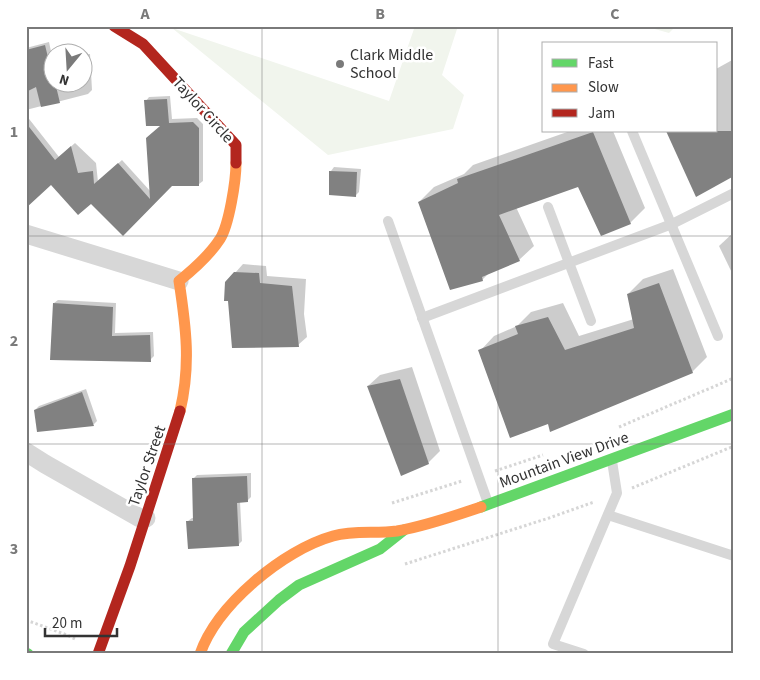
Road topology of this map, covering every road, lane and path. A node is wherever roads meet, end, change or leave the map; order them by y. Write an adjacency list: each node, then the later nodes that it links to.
1 (114, 26): 9 (street, Taylor Circle)
2 (632, 132): 6 (lane)
3 (734, 192): 6 (lane)
4 (548, 207): 8 (lane)
5 (388, 221): 10 (lane)
6 (672, 224): 8 (lane); 12 (lane)
7 (26, 234): 9 (street)
8 (569, 262): 10 (lane); 11 (lane)
9 (179, 281): 20 (street, Taylor Street)
10 (422, 318): 18 (lane)
11 (591, 322)
12 (718, 336)
13 (734, 414): 16 (street, Mountain View Drive)
14 (734, 446): 17 (path)
15 (26, 452): 20 (street)
16 (612, 460): 17 (lane); 18 (street, Mountain View Drive)
17 (617, 493): 19 (lane); 23 (path)
18 (489, 504): 21 (street, Mountain View Drive)
19 (608, 515): 22 (lane); 28 (lane)
20 (146, 518): 25 (street, Taylor Street)
21 (404, 530): 26 (street, Mountain View Drive); 27 (street, Mountain View Drive)
22 (734, 556)
23 (404, 564)
24 (26, 620): 25 (path)
25 (99, 653)
26 (200, 654)
27 (231, 654)
28 (584, 654)

